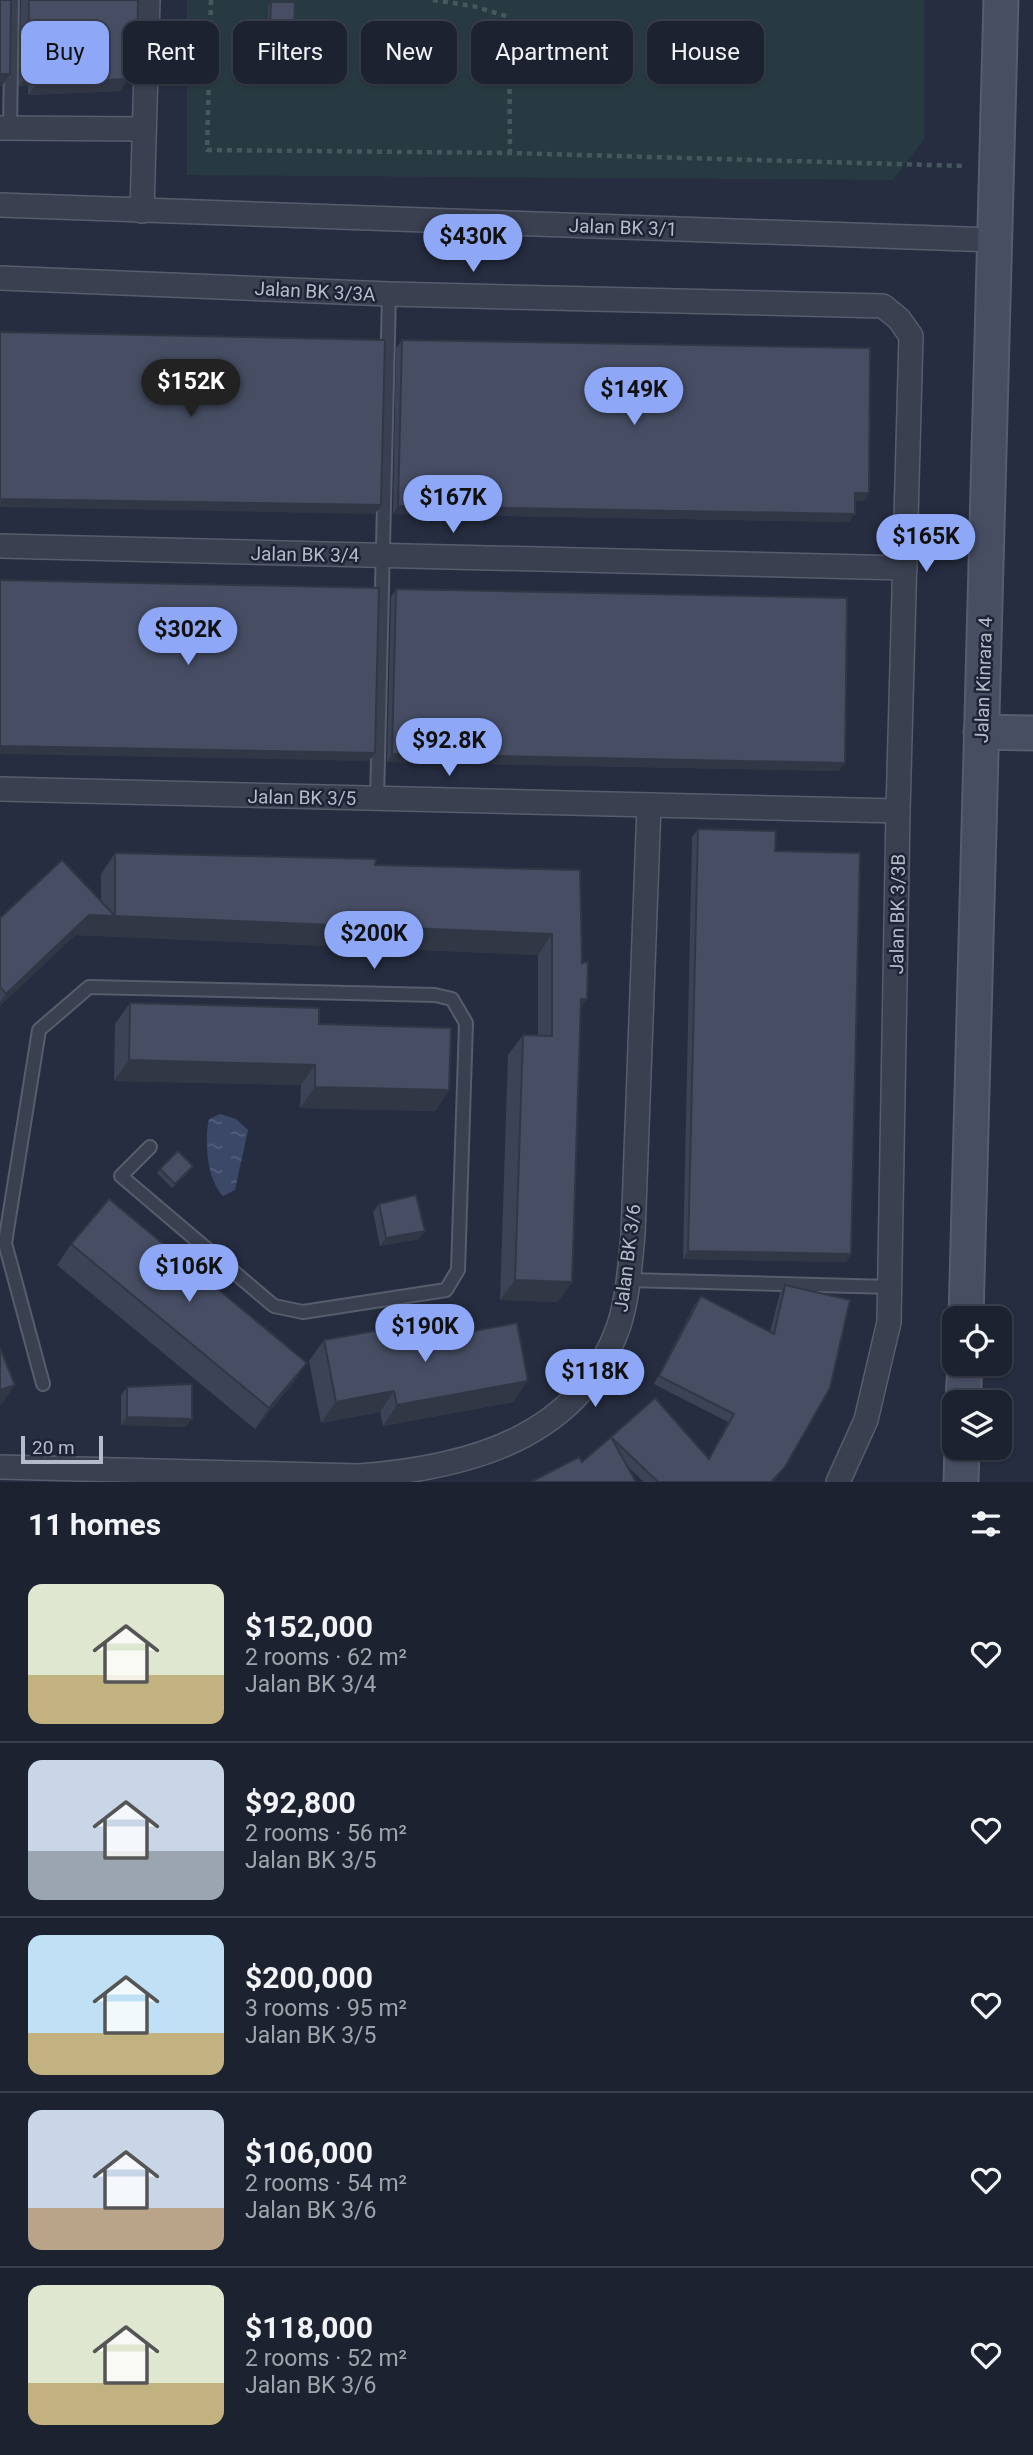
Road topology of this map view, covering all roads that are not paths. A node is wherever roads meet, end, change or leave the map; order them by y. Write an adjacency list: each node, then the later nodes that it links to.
1 (12, 0): 4 (lane)
2 (148, 0): 5 (street)
3 (1001, 0): 8 (street, Jalan Kinrara 4)
4 (5, 128): 5 (street)
5 (144, 129): 7 (street)
6 (0, 205): 7 (street, Jalan BK 3/1)
7 (142, 211): 8 (street, Jalan BK 3/1)
8 (994, 240): 15 (street, Jalan Kinrara 4)
9 (0, 278): 10 (street, Jalan BK 3/3A)
10 (389, 294): 11 (street, Jalan BK 3/3A); 13 (lane)
11 (911, 336): 14 (street, Jalan BK 3/3B)
12 (0, 546): 13 (street, Jalan BK 3/4)
13 (383, 556): 14 (street, Jalan BK 3/4); 18 (lane)
14 (905, 568): 20 (street, Jalan BK 3/3B)
15 (981, 732): 16 (street); 25 (street, Jalan Kinrara 4)
16 (1033, 733)
17 (0, 789): 18 (street, Jalan BK 3/5)
18 (377, 799): 19 (street, Jalan BK 3/5)
19 (649, 805): 20 (street, Jalan BK 3/5); 23 (street, Jalan BK 3/6)
20 (898, 811): 24 (street, Jalan BK 3/3B)
21 (150, 1147): 22 (lane)
22 (3, 1243): 26 (lane)
23 (628, 1280): 24 (lane); 29 (street, Jalan BK 3/6)
24 (891, 1287): 30 (street, Jalan BK 3/3B)
25 (966, 1306)
26 (43, 1384)
27 (962, 1460): 31 (street)
28 (0, 1467): 29 (street, Jalan BK 3/6)
29 (318, 1479)
30 (838, 1482)
31 (961, 1482)

